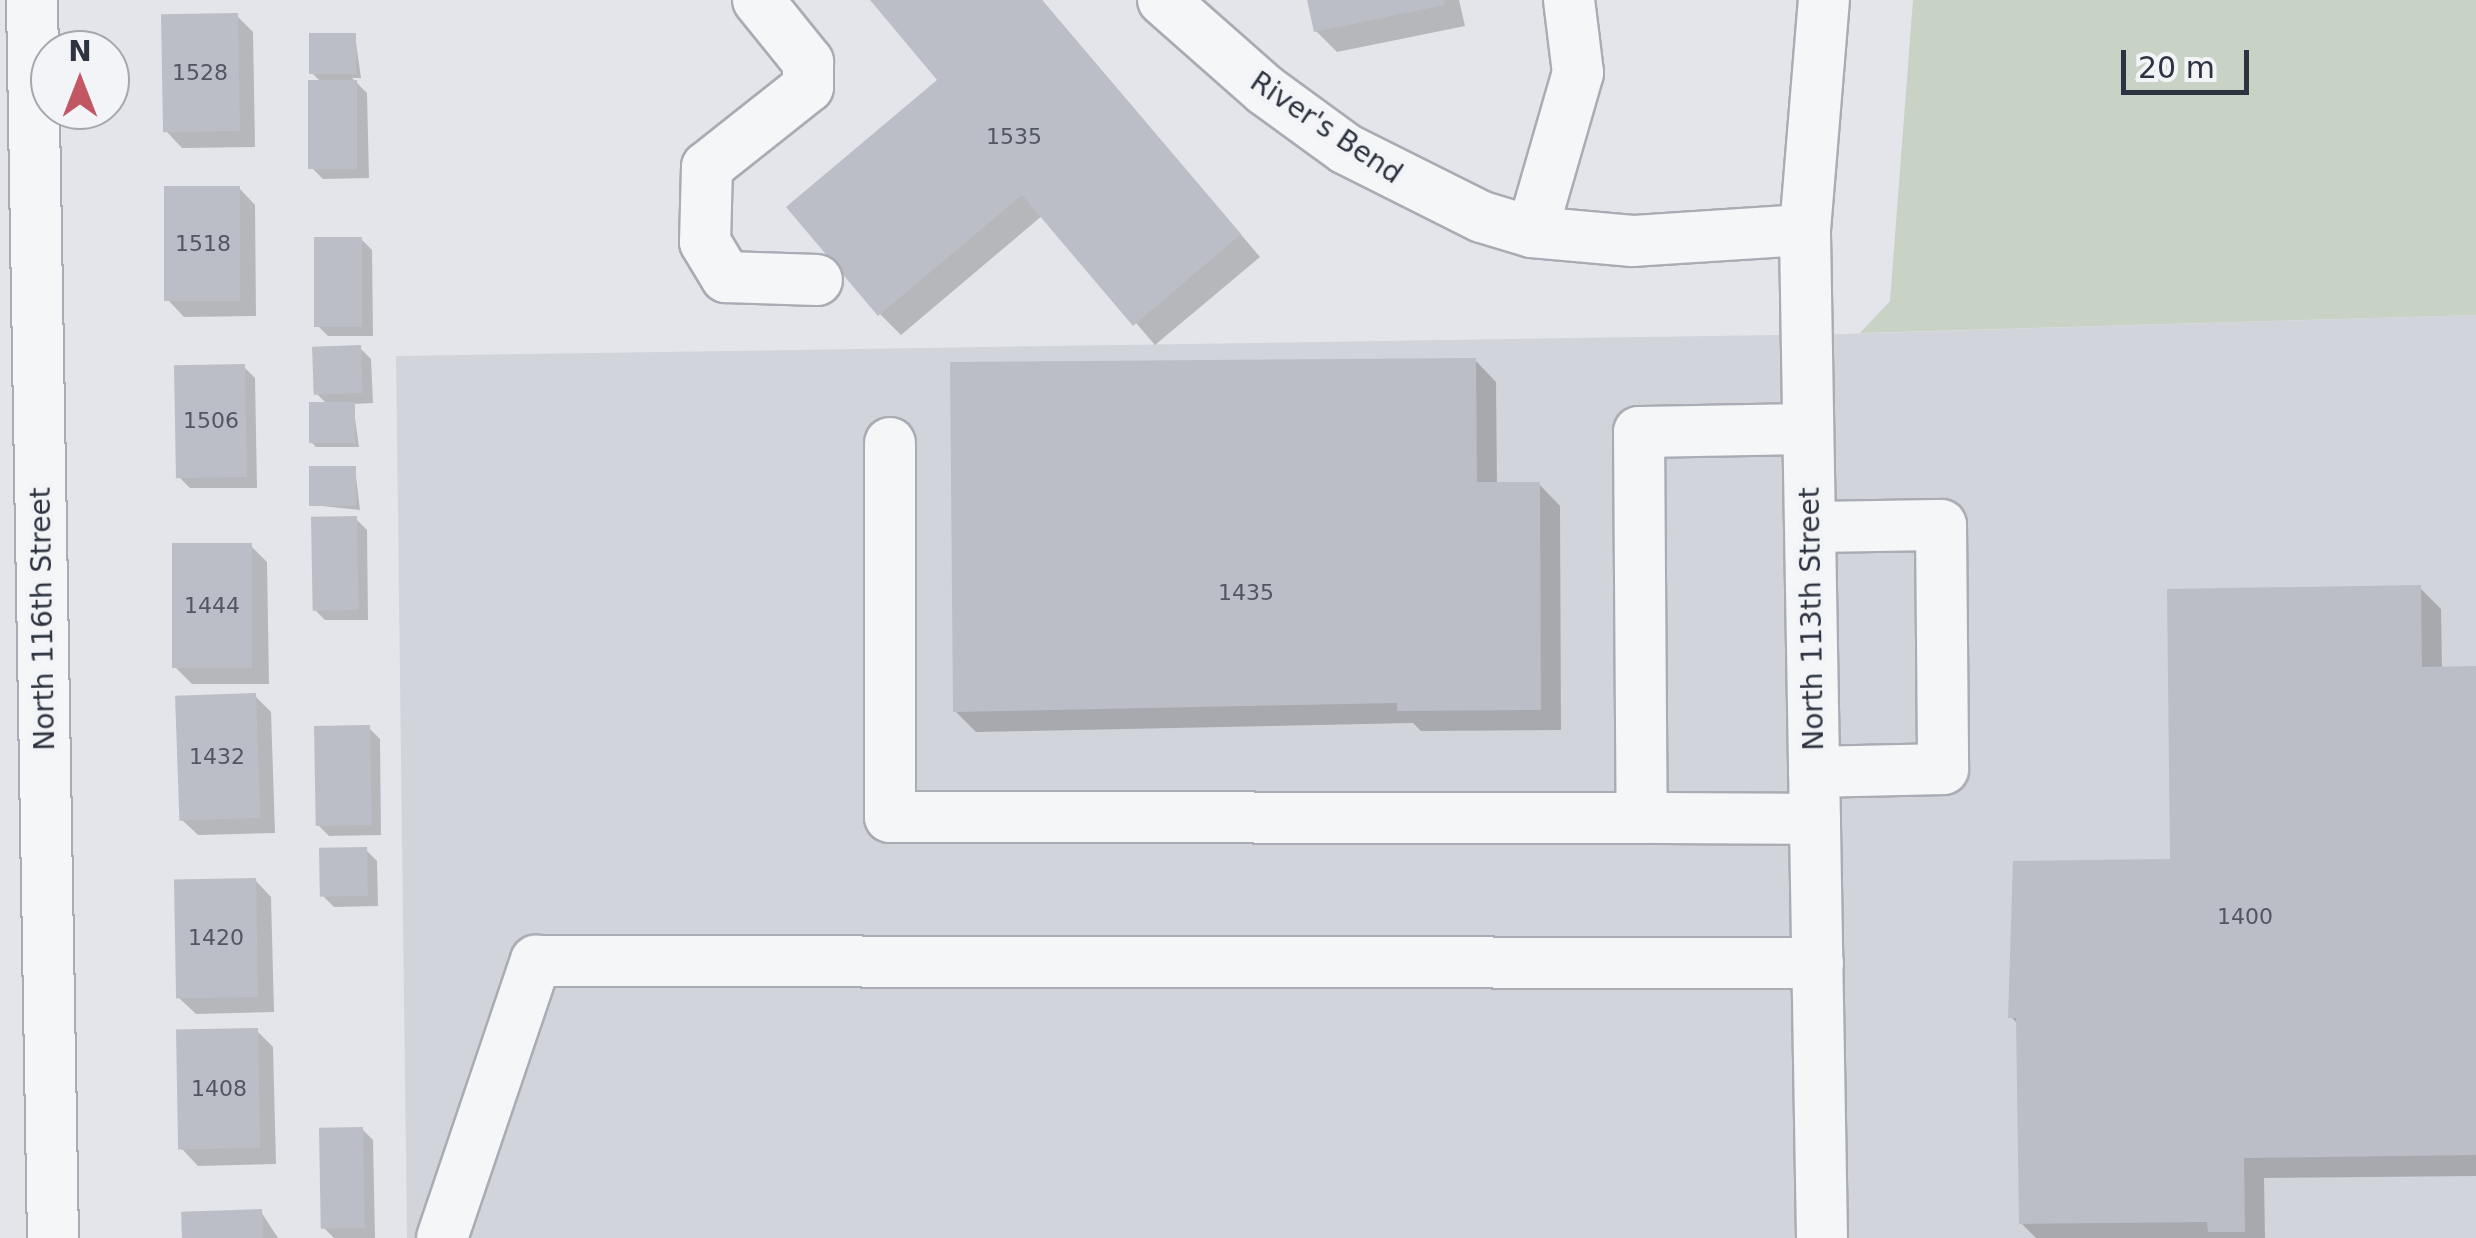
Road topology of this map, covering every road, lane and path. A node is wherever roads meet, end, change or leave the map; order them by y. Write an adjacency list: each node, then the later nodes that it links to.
1 (32, 0): 12 (street, North 116th Street)
2 (758, 0): 8 (street)
3 (1164, 0): 7 (street, River's Bend)
4 (1569, 0): 7 (street)
5 (1824, 0): 6 (street, North 113th Street)
6 (1805, 230): 7 (street, River's Bend); 9 (street, North 113th Street)
7 (1532, 232)
8 (817, 280)
9 (1808, 429): 11 (street, North 113th Street); 14 (street)
10 (890, 444): 14 (street)
11 (1810, 527): 13 (street, North 113th Street); 13 (street)
12 (21, 572): 16 (street, North 116th Street)
13 (1815, 795): 14 (street); 15 (street, North 113th Street)
14 (1642, 818)
15 (1818, 963): 17 (street); 18 (street, North 113th Street)
16 (52, 1238)
17 (442, 1238)
18 (1822, 1238)

